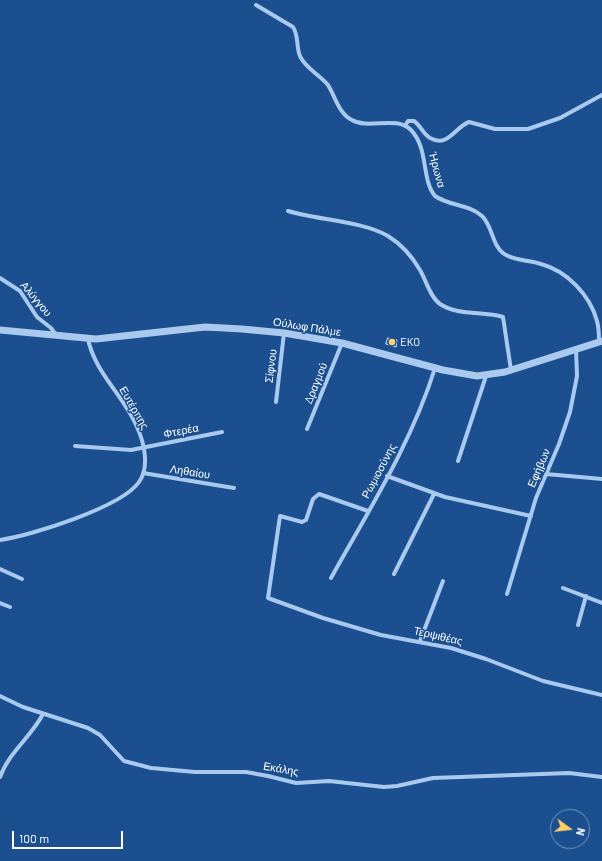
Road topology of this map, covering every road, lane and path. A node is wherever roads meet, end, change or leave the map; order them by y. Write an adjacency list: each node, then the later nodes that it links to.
1 (256, 5): 3 (street)
2 (602, 95): 3 (street)
3 (405, 126): 10 (street, Ήρωνα)
4 (288, 211): 14 (street)
5 (0, 278): 8 (street, Αλύγγου)
6 (0, 330): 8 (street, Ούλωφ Πάλμε)
7 (284, 333): 9 (street, Ούλωφ Πάλμε); 11 (street, Ούλωφ Πάλμε); 16 (street, Σίφνου)
8 (56, 336): 9 (street, Ούλωφ Πάλμε)
9 (88, 339): 20 (street, Ευτέρπης)
10 (600, 342): 12 (street, Ούλωφ Πάλμε)
11 (342, 343): 13 (street, Ούλωφ Πάλμε); 17 (street, Δραγμού)
12 (576, 349): 14 (street, Ούλωφ Πάλμε); 23 (street, Εφήβων)
13 (435, 368): 15 (street, Ούλωφ Πάλμε); 24 (street, Ρωμιοσύνης)
14 (511, 370): 15 (street, Ούλωφ Πάλμε)
15 (486, 376): 21 (street)
16 (276, 402)
17 (306, 429)
18 (222, 432): 20 (street, Φτερέα)
19 (75, 446): 20 (street, Φτερέα)
20 (144, 448): 22 (street, Ευτέρπης)
21 (458, 461)
22 (143, 473): 26 (street, Ληθαίου); 30 (street)
23 (546, 474): 25 (street); 29 (street, Εφήβων)
24 (387, 476): 27 (street); 28 (street, Ρωμιοσύνης)
25 (602, 479)
26 (234, 488)
27 (434, 494): 29 (street); 32 (street)
28 (368, 511): 33 (street, Ρωμιοσύνης); 43 (street, Τερψιθέας)
29 (531, 516): 37 (street, Εφήβων)
30 (0, 540)
31 (0, 569): 34 (street)
32 (394, 574)
33 (332, 578)
34 (22, 579)
35 (443, 581): 43 (street)
36 (563, 588): 38 (street)
37 (507, 594)
38 (586, 596): 40 (street); 42 (street)
39 (0, 603): 41 (street)
40 (602, 603)
41 (10, 607)
42 (578, 625)
43 (420, 641): 44 (street, Τερψιθέας)
44 (602, 695)
45 (0, 696): 46 (street, Εκάλης)
46 (43, 714): 47 (street); 48 (street, Εκάλης)
47 (0, 777)
48 (602, 777)

